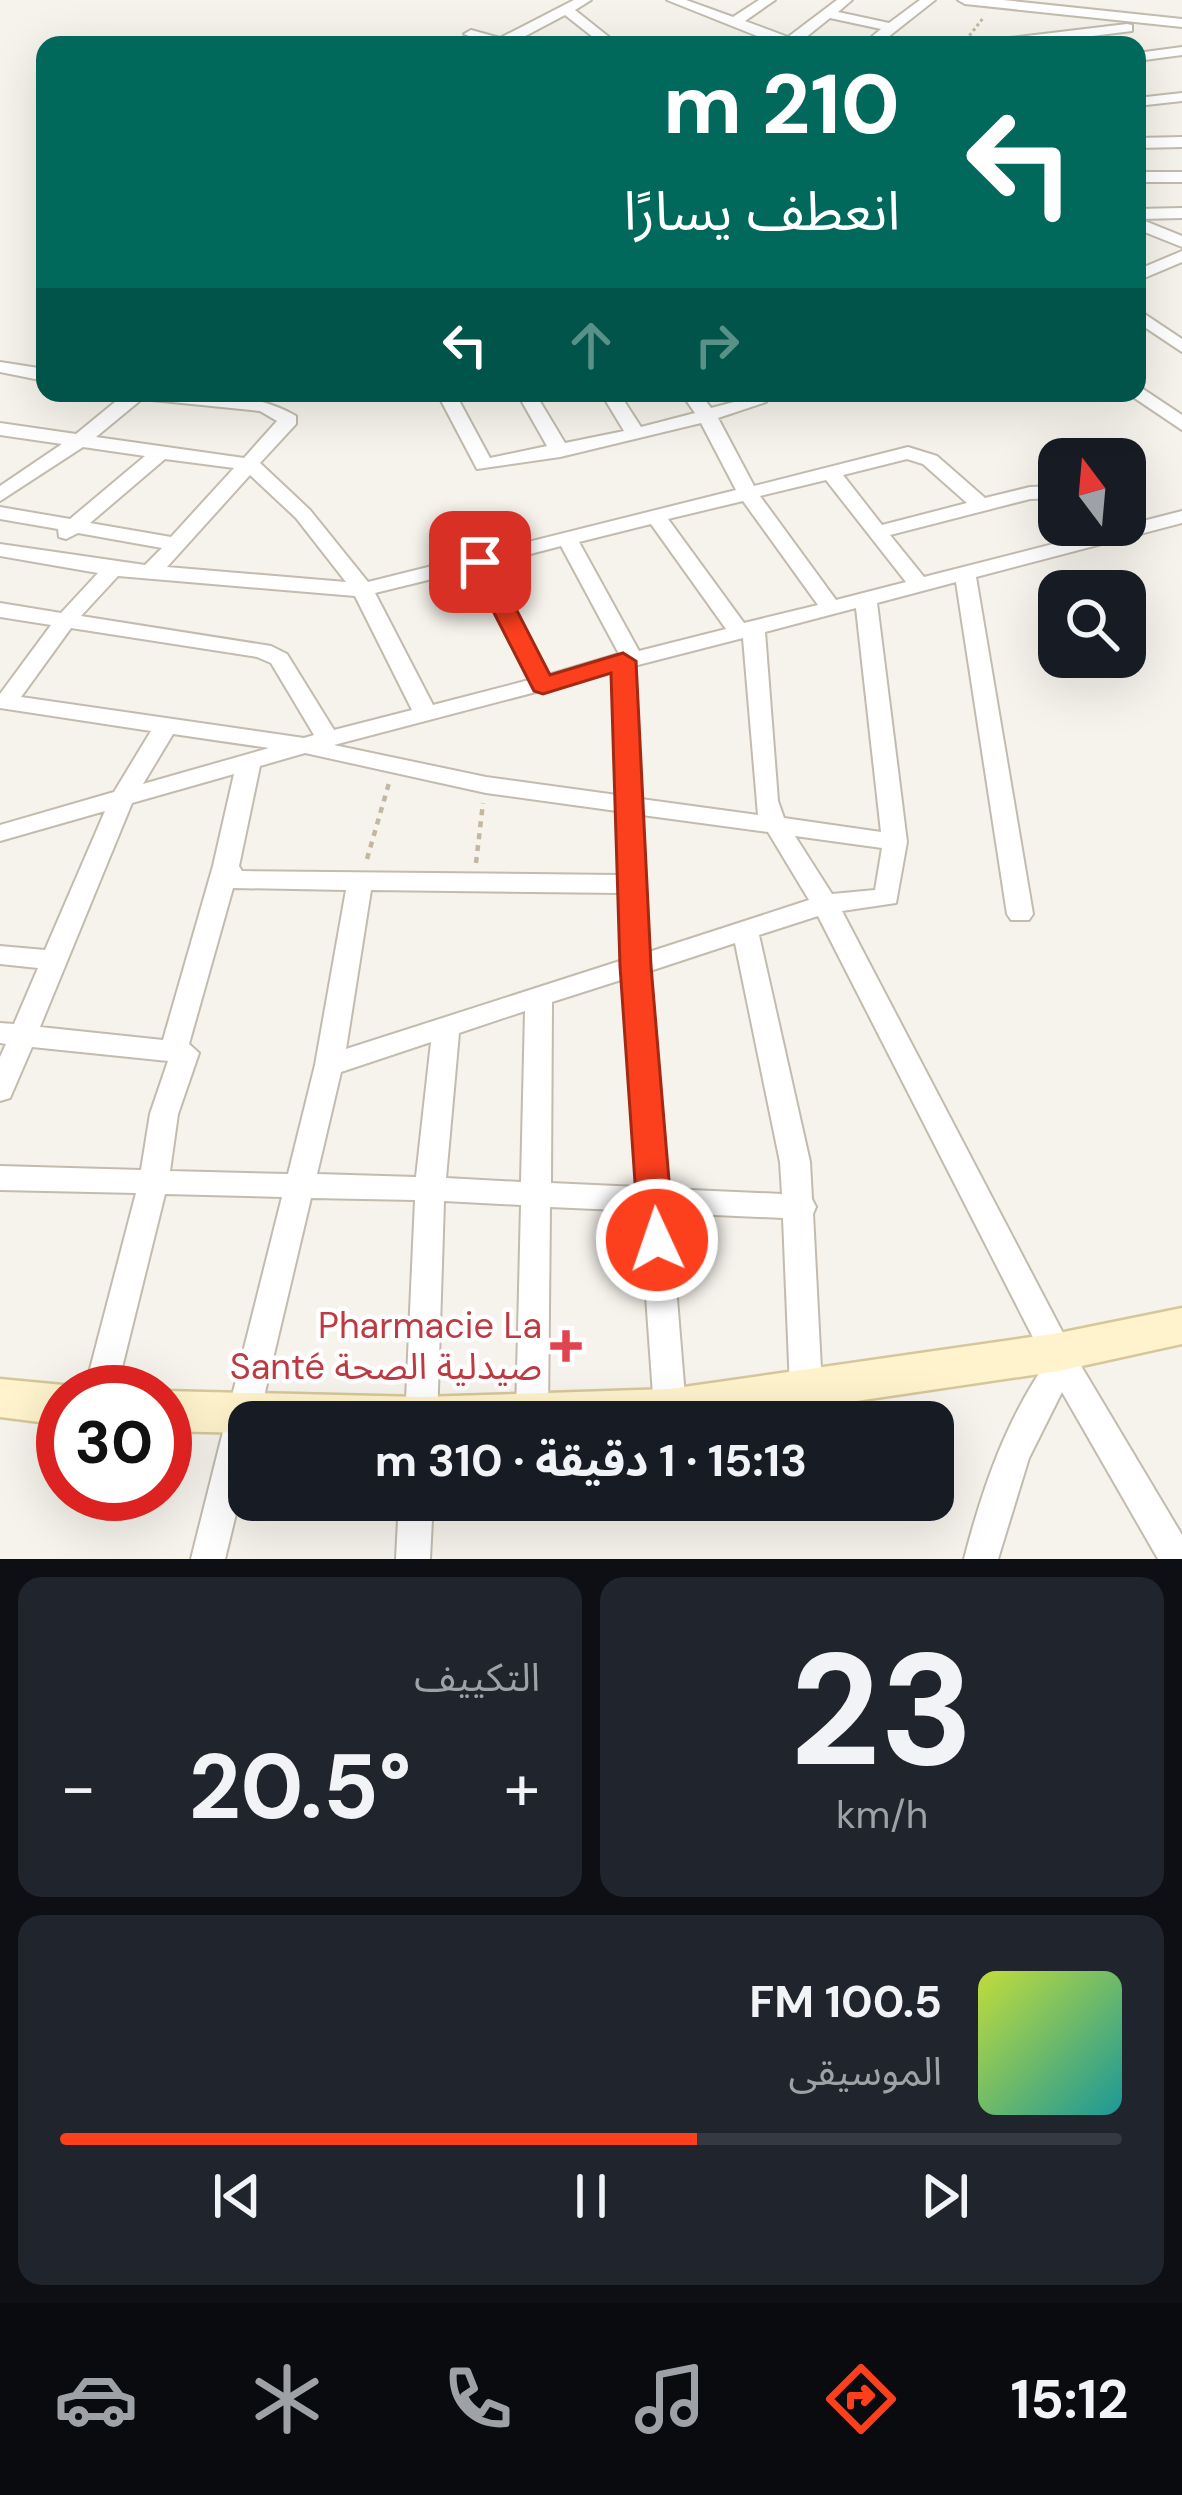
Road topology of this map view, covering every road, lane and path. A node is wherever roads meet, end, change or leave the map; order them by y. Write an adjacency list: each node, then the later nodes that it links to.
1 (584, 0): 8 (street)
2 (674, 0): 11 (street)
3 (768, 0): 11 (street)
4 (845, 0): 9 (street)
5 (928, 0): 12 (street)
6 (965, 0): 7 (street)
7 (1001, 4): 10 (street); 20 (path)
8 (567, 10): 15 (street); 16 (street)
9 (825, 13): 12 (street); 18 (street)
10 (1176, 22): 21 (street)
11 (734, 23): 17 (street)
12 (890, 27): 19 (street)
13 (471, 34): 14 (street)
14 (477, 36)
15 (517, 36)
16 (600, 36)
17 (769, 36)
18 (800, 36)
19 (880, 36)
20 (967, 36)
21 (1069, 36)
22 (1182, 51): 23 (street)
23 (1156, 54): 24 (street); 25 (street)
24 (1146, 56)
25 (1182, 73)
26 (1182, 97): 27 (street)
27 (1146, 101)
28 (1182, 142): 29 (street)
29 (1146, 143)
30 (1146, 177): 31 (street)
31 (1182, 177)
32 (1182, 213): 33 (street)
33 (1146, 217)
34 (1146, 223): 35 (street)
35 (1182, 242)
36 (1182, 256): 37 (street)
37 (1146, 272)
38 (1146, 320): 39 (street)
39 (1182, 346)
40 (0, 367): 41 (street)
41 (36, 373)
42 (1146, 398): 51 (street)
43 (128, 402): 54 (street)
44 (270, 402): 57 (street)
45 (451, 402): 55 (street)
46 (531, 402): 55 (street)
47 (616, 402): 53 (street)
48 (697, 402): 50 (street)
49 (757, 402): 50 (street)
50 (708, 417): 53 (street); 60 (street)
51 (1182, 424)
52 (0, 429): 54 (street)
53 (636, 434): 55 (street)
54 (79, 442): 56 (street); 61 (street)
55 (560, 451)
56 (159, 454): 57 (street); 67 (street)
57 (250, 465): 70 (street); 79 (street)
58 (830, 472): 60 (street); 62 (street); 68 (street)
59 (1038, 493): 62 (street)
60 (748, 494): 65 (street); 81 (street)
61 (0, 495)
62 (983, 506): 68 (street)
63 (0, 513): 67 (street)
64 (1182, 517): 66 (street)
65 (656, 518): 69 (street); 84 (street)
66 (1146, 522)
67 (74, 526): 70 (street); 73 (street)
68 (877, 532): 78 (street)
69 (568, 540): 74 (street); 85 (street)
70 (176, 544): 77 (street)
71 (1055, 546): 76 (street)
72 (0, 550): 73 (street)
73 (42, 555): 75 (street)
74 (480, 562): 79 (street); 86 (street)
75 (113, 568): 77 (street); 83 (street)
76 (965, 572): 78 (street); 104 (street)
77 (150, 573): 79 (street)
78 (919, 585): 80 (street)
79 (364, 590): 88 (street)
80 (866, 598): 81 (street); 98 (street)
81 (830, 607): 84 (street)
82 (0, 610): 83 (street)
83 (66, 620): 87 (street); 90 (street)
84 (746, 628): 85 (street); 96 (street)
85 (628, 660): 86 (street); 95 (street)
86 (543, 686): 88 (street)
87 (3, 701): 89 (street)
88 (426, 714): 90 (street)
89 (167, 724): 90 (street); 94 (street)
90 (316, 742): 91 (street); 92 (street)
91 (249, 762): 94 (street); 99 (street)
92 (394, 766): 93 (street); 100 (path)
93 (486, 785): 95 (street); 101 (path)
94 (121, 801): 97 (street); 107 (street)
95 (627, 805): 96 (street); 102 (street)
96 (780, 827): 98 (street); 103 (street)
97 (0, 833)
98 (895, 842): 103 (street)
99 (226, 866): 100 (street); 112 (street)
100 (360, 881): 101 (street); 113 (street)
101 (473, 882): 102 (street)
102 (631, 884): 108 (street)
103 (826, 904): 105 (street); 123 (street)
104 (1020, 914)
105 (745, 930): 108 (street); 121 (street)
106 (0, 956): 107 (street)
107 (57, 961): 111 (street)
108 (635, 966): 109 (street); 120 (street)
109 (539, 998): 110 (street); 119 (street)
110 (446, 1028): 113 (street); 118 (street)
111 (13, 1034): 112 (street); 114 (street)
112 (174, 1048): 116 (street)
113 (329, 1065): 117 (street)
114 (0, 1090)
115 (0, 1178): 116 (street)
116 (154, 1180): 117 (street); 124 (street)
117 (297, 1185): 118 (street); 127 (street)
118 (430, 1189): 119 (street); 128 (street)
119 (536, 1194): 120 (street); 129 (street)
120 (653, 1198): 121 (street); 130 (street)
121 (801, 1207): 125 (street)
122 (1182, 1327): 123 (main road)
123 (1061, 1358): 125 (main road); 137 (street); 140 (street)
124 (107, 1365)
125 (806, 1388): 131 (main road)
126 (0, 1398): 132 (main road)
127 (247, 1401)
128 (422, 1401)
129 (532, 1401)
130 (669, 1401)
131 (722, 1401)
132 (36, 1402)
133 (192, 1412): 134 (main road)
134 (228, 1414)
135 (228, 1479): 138 (street)
136 (415, 1521): 139 (street)
137 (1170, 1524): 141 (street)
138 (208, 1559)
139 (413, 1559)
140 (980, 1559)
141 (1177, 1559)

